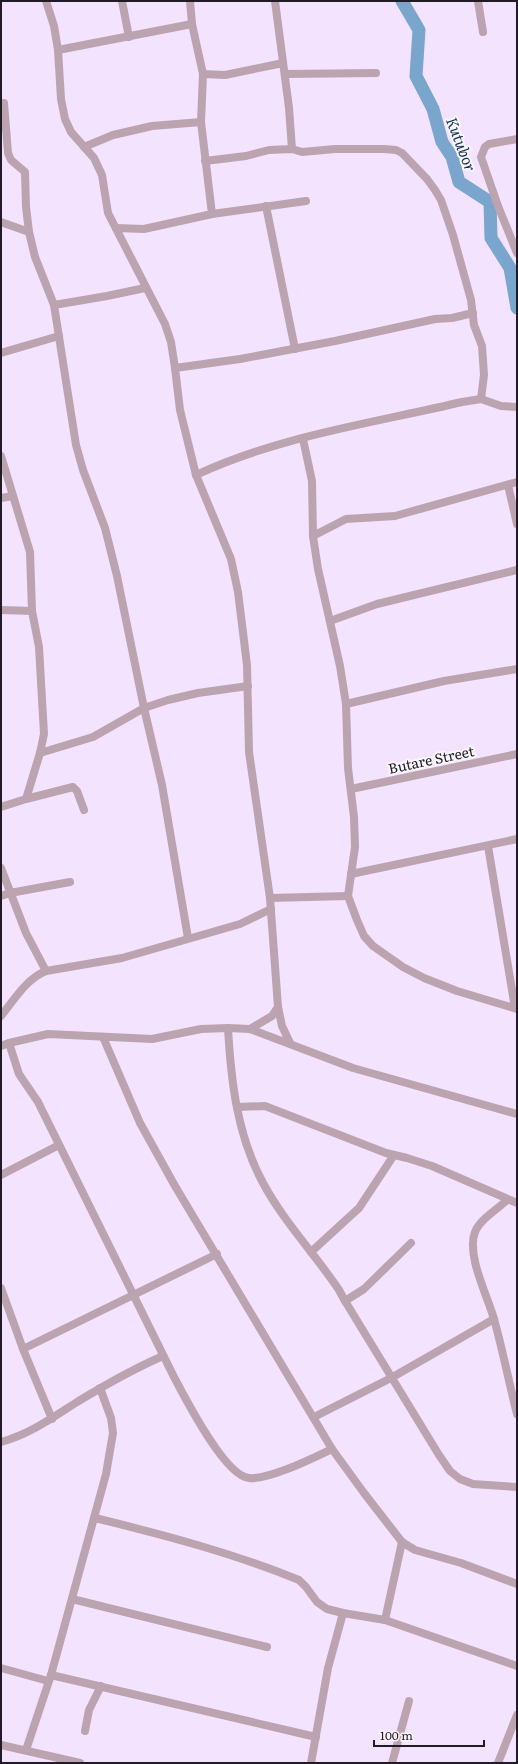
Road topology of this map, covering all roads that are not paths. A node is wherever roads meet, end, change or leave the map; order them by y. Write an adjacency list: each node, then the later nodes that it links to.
1 (46, 1): 9 (street)
2 (122, 1): 8 (street)
3 (190, 1): 6 (street)
4 (275, 1): 10 (street)
5 (478, 1): 7 (street)
6 (192, 24): 8 (street); 12 (street)
7 (483, 32)
8 (129, 37): 9 (street)
9 (58, 50): 17 (street)
10 (283, 63): 12 (street); 13 (street)
11 (376, 73): 13 (street)
12 (203, 74): 15 (street)
13 (285, 74): 18 (street)
14 (1, 103): 25 (street)
15 (201, 122): 17 (street); 19 (street)
16 (517, 139): 26 (street)
17 (84, 147): 24 (street)
18 (292, 149): 19 (street); 29 (street)
19 (205, 161): 22 (street)
20 (306, 201): 21 (street)
21 (266, 206): 22 (street); 31 (street)
22 (212, 214): 24 (street)
23 (1, 222): 25 (street)
24 (116, 228): 27 (street)
25 (29, 232): 28 (street)
26 (517, 253)
27 (145, 288): 28 (street); 33 (street)
28 (54, 305): 30 (street)
29 (473, 313): 31 (street); 34 (street)
30 (59, 336): 32 (street); 52 (street)
31 (295, 349): 33 (street)
32 (1, 353)
33 (175, 368): 38 (street)
34 (481, 399): 35 (street); 36 (street)
35 (517, 407)
36 (303, 439): 38 (street); 44 (street)
37 (1, 456): 41 (street)
38 (196, 475): 50 (street)
39 (517, 482): 40 (street)
40 (508, 485): 43 (street); 44 (street)
41 (13, 496): 42 (street); 47 (street)
42 (1, 498)
43 (517, 524)
44 (313, 536): 48 (street)
45 (517, 570): 48 (street)
46 (1, 610): 47 (street)
47 (32, 611): 53 (street)
48 (330, 621): 51 (street)
49 (517, 669): 51 (street)
50 (248, 686): 52 (street); 67 (street)
51 (346, 704): 55 (street)
52 (144, 708): 53 (street); 69 (street)
53 (40, 753): 56 (street)
54 (517, 754): 55 (street, Butare Street)
55 (351, 789): 62 (street)
56 (26, 799): 57 (street); 58 (street)
57 (1, 807)
58 (84, 810)
59 (517, 839): 60 (street)
60 (488, 846): 62 (street); 72 (street)
61 (1, 868): 64 (street)
62 (351, 874): 66 (street)
63 (70, 882): 64 (street)
64 (10, 893): 65 (street); 70 (street)
65 (1, 896)
66 (348, 896): 67 (street); 72 (street)
67 (270, 898): 68 (street)
68 (271, 909): 69 (street); 71 (street)
69 (188, 938): 70 (street)
70 (46, 971): 73 (street)
71 (278, 1007): 75 (street); 78 (street)
72 (516, 1008)
73 (1, 1016)
74 (228, 1028): 75 (street); 76 (street); 80 (street)
75 (250, 1029): 78 (street)
76 (103, 1037): 77 (street); 89 (street)
77 (9, 1043): 79 (street); 82 (street)
78 (290, 1043): 81 (street)
79 (1, 1046)
80 (237, 1107): 83 (street); 88 (street)
81 (517, 1114)
82 (59, 1145): 84 (street); 91 (street)
83 (394, 1155): 85 (street); 88 (street)
84 (1, 1175)
85 (508, 1200): 86 (street); 93 (street)
86 (517, 1203)
87 (411, 1243): 92 (street)
88 (312, 1252): 92 (street)
89 (217, 1254): 91 (street); 99 (street)
90 (1, 1288): 94 (street)
91 (134, 1296): 94 (street); 95 (street)
92 (345, 1301): 96 (street)
93 (494, 1319): 96 (street); 98 (street)
94 (23, 1349): 100 (street)
95 (163, 1356): 97 (street); 102 (street)
96 (391, 1378): 99 (street); 103 (street)
97 (100, 1388): 100 (street); 104 (street)
98 (517, 1414)
99 (314, 1417): 102 (street)
100 (52, 1419): 101 (street)
101 (1, 1442)
102 (332, 1449): 105 (street)
103 (517, 1487)
104 (95, 1518): 107 (street); 108 (street)
105 (402, 1542): 106 (street); 109 (street)
106 (517, 1584)
107 (72, 1599): 110 (street); 113 (street)
108 (343, 1613): 109 (street); 118 (street)
109 (385, 1620): 111 (street)
110 (266, 1647)
111 (517, 1666)
112 (1, 1668): 113 (street)
113 (49, 1678): 114 (street); 120 (street)
114 (101, 1686): 117 (street); 118 (street)
115 (409, 1701): 123 (street)
116 (517, 1715): 124 (street)
117 (84, 1731)
118 (316, 1737): 122 (street)
119 (1, 1745): 120 (street)
120 (26, 1750): 121 (street)
121 (80, 1763)
122 (311, 1763)
123 (392, 1763)
124 (498, 1763)

